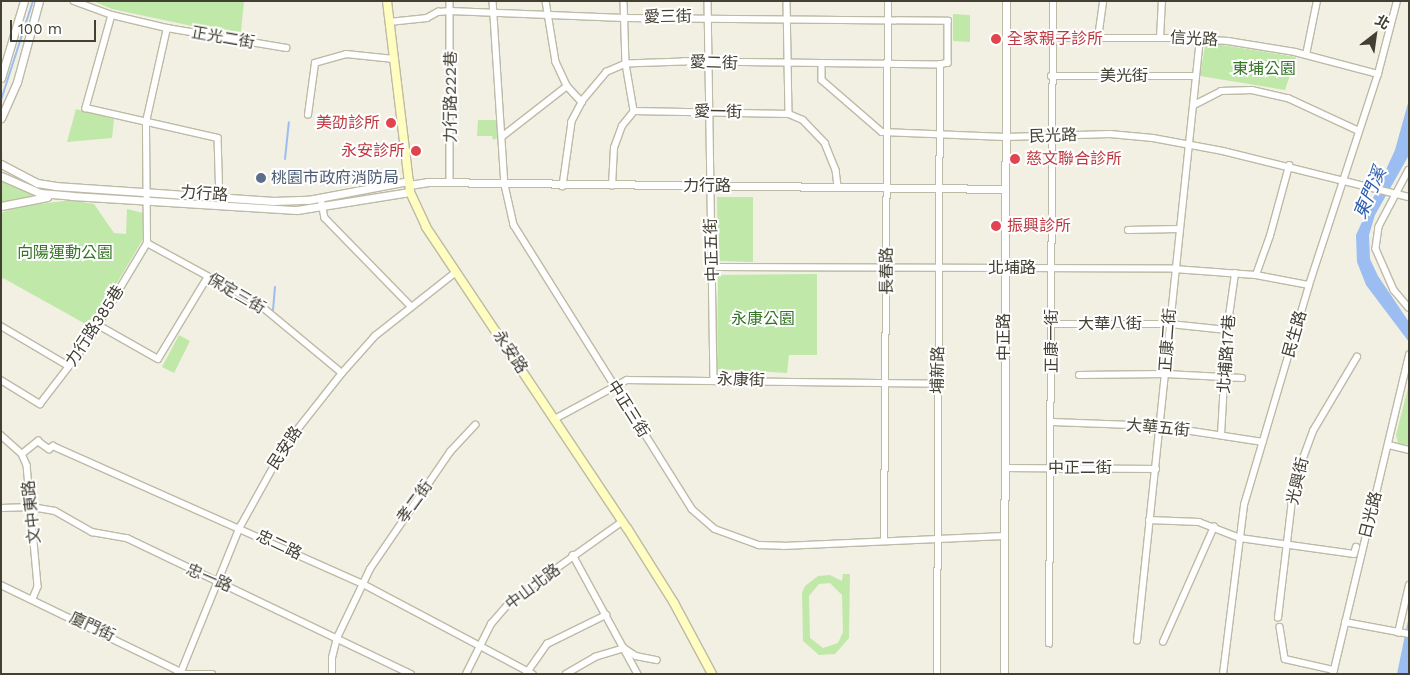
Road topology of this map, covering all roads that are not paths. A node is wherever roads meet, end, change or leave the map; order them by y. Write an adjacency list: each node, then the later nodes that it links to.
1 (24, 1): 46 (street)
2 (39, 1): 54 (street)
3 (74, 1): 20 (street, 正光二街)
4 (387, 1): 26 (main road, 永安路)
5 (450, 1): 18 (street, 力行路222巷)
6 (493, 1): 19 (street, 中正三街)
7 (546, 1): 21 (street)
8 (624, 1): 23 (street)
9 (708, 1): 22 (street, 中正五街)
10 (787, 1): 24 (street)
11 (888, 1): 25 (street, 長春路)
12 (1006, 1): 28 (street, 中正路)
13 (1053, 1): 29 (street, 正康一街)
14 (1103, 1): 30 (street)
15 (1162, 1): 31 (street)
16 (1317, 1): 34 (street)
17 (1397, 1): 43 (street, 民生路)
18 (450, 11): 19 (street, 愛三街); 26 (street, 愛三街); 68 (street, 力行路222巷)
19 (494, 14): 21 (street, 愛三街); 59 (street, 中正三街)
20 (112, 16): 27 (street, 正光二街); 55 (street)
21 (547, 16): 23 (street, 愛三街); 47 (street)
22 (708, 17): 23 (street, 愛三街); 24 (street, 愛三街); 39 (street, 中正五街)
23 (624, 18): 38 (street)
24 (788, 19): 25 (street, 愛三街); 36 (street)
25 (888, 20): 37 (street, 愛三街); 41 (street, 長春路)
26 (389, 22): 35 (main road, 永安路)
27 (167, 28): 33 (street, 正光二街); 55 (street)
28 (1006, 38): 29 (street, 信光路); 61 (street, 中正路)
29 (1052, 38): 30 (street, 信光路); 44 (street, 正康一街)
30 (1098, 38): 31 (street, 信光路)
31 (1160, 38): 32 (street, 信光路)
32 (1200, 39): 34 (street, 信光路); 45 (street, 正康二街)
33 (286, 48)
34 (1306, 55): 43 (street, 信光路)
35 (394, 59): 52 (street); 70 (main road, 永安路)
36 (788, 63): 39 (street, 愛二街); 40 (street, 愛二街); 53 (street)
37 (948, 63): 42 (street, 愛二街)
38 (626, 64): 39 (street, 愛二街); 48 (street, 愛二街); 50 (street)
39 (709, 64): 51 (street, 中正五街)
40 (822, 64): 41 (street, 愛二街); 57 (street)
41 (888, 64): 42 (street, 愛二街); 57 (street, 長春路)
42 (940, 65): 58 (street, 埔新路)
43 (1378, 74): 56 (street, 民生路)
44 (1051, 76): 45 (street, 美光街); 60 (street, 正康一街)
45 (1196, 76): 49 (street, 正康二街)
46 (1, 78)
47 (567, 86): 48 (street); 59 (street)
48 (582, 102): 71 (street, 愛二街)
49 (1194, 105): 56 (street); 62 (street, 正康二街)
50 (634, 111): 51 (street, 愛一街); 72 (street)
51 (708, 111): 53 (street, 愛一街); 73 (street, 中正五街)
52 (308, 114)
53 (789, 114): 74 (street)
54 (1, 118)
55 (146, 122): 78 (street); 80 (street)
56 (1359, 130): 67 (street, 民生路)
57 (889, 133): 58 (street, 民光路); 75 (street, 長春路)
58 (940, 133): 61 (street, 民光路); 76 (street, 埔新路)
59 (503, 136): 69 (street, 中正三街)
60 (1052, 136): 61 (street, 民光路); 62 (street, 民光路); 95 (street, 正康一街)
61 (1006, 138): 77 (street, 中正路)
62 (1190, 145): 64 (street, 民光路); 88 (street, 正康二街)
63 (1, 164): 78 (street, 力行路)
64 (1289, 166): 67 (street, 民光路); 99 (street)
65 (1409, 170): 79 (street)
66 (1, 176): 81 (street, 力行路)
67 (1343, 181): 79 (street, 民光路); 101 (street, 民生路)
68 (450, 183): 69 (street, 力行路); 70 (street, 力行路)
69 (505, 185): 71 (street, 力行路); 121 (street, 中正三街)
70 (410, 186): 83 (street, 力行路); 87 (street, 力行路); 97 (main road, 永安路)
71 (562, 186): 72 (street, 力行路)
72 (612, 186): 73 (street, 力行路)
73 (710, 186): 74 (street, 力行路); 92 (street, 中正五街)
74 (838, 187): 75 (street, 力行路)
75 (887, 188): 76 (street, 力行路); 91 (street, 長春路)
76 (939, 188): 77 (street, 力行路); 94 (street, 埔新路)
77 (1005, 189): 93 (street, 中正路)
78 (146, 190): 80 (street, 力行路); 84 (street)
79 (1393, 193): 82 (street, 民光路); 103 (street)
80 (220, 195): 83 (street, 力行路); 85 (street)
81 (72, 196): 84 (street, 力行路); 86 (street)
82 (1409, 197)
83 (321, 198): 87 (street)
84 (146, 199): 85 (street, 力行路); 90 (street)
85 (220, 205): 87 (street, 力行路)
86 (1, 206)
87 (323, 208): 102 (street)
88 (1178, 229): 89 (street); 96 (street, 正康二街)
89 (1128, 230)
90 (148, 243): 100 (street, 保定三街); 106 (street, 力行路385巷)
91 (887, 266): 92 (street, 北埔路); 94 (street, 北埔路); 119 (street, 長春路)
92 (714, 267): 116 (street, 中正五街)
93 (1004, 267): 94 (street, 北埔路); 95 (street, 北埔路); 132 (street, 中正路)
94 (939, 268): 120 (street, 埔新路)
95 (1051, 268): 96 (street, 北埔路); 104 (street, 正康一街)
96 (1174, 269): 98 (street, 北埔路); 105 (street, 正康二街)
97 (456, 272): 102 (street, 民安路); 122 (main road, 永安路)
98 (1235, 274): 99 (street, 北埔路); 108 (street, 北埔路17巷)
99 (1256, 275): 101 (street, 北埔路)
100 (207, 278): 106 (street); 112 (street, 保定三街)
101 (1309, 285): 128 (street, 民生路)
102 (411, 306): 112 (street, 民安路)
103 (1409, 308)
104 (1052, 324): 105 (street, 大華八街); 123 (street, 正康一街)
105 (1170, 324): 108 (street, 大華八街); 113 (street, 正康二街)
106 (98, 325): 111 (street, 力行路385巷)
107 (1, 326): 111 (street)
108 (1227, 330): 115 (street, 北埔路17巷)
109 (1409, 355): 129 (street, 日光路)
110 (1357, 357): 145 (street, 光興街)
111 (69, 366): 118 (street, 力行路385巷)
112 (342, 373): 139 (street, 民安路)
113 (1166, 374): 114 (street); 115 (street); 125 (street, 正康二街)
114 (1079, 375)
115 (1224, 377): 117 (street); 127 (street, 北埔路17巷)
116 (714, 378): 119 (street, 永康街); 121 (street, 永康街)
117 (1242, 378)
118 (1, 380)
119 (886, 384): 120 (street, 永康街); 144 (street, 長春路)
120 (938, 384): 143 (street, 埔新路)
121 (612, 385): 122 (street, 永康街); 144 (street, 中正三街)
122 (555, 419): 138 (main road, 永安路)
123 (1052, 422): 125 (street, 大華五街); 133 (street, 正康一街)
124 (475, 424): 149 (street, 孝二街)
125 (1160, 426): 127 (street, 大華五街); 134 (street, 正康二街)
126 (1, 435): 131 (street)
127 (1221, 435): 128 (street, 大華五街)
128 (1263, 442): 142 (street, 民生路)
129 (1389, 445): 130 (street); 155 (street, 日光路)
130 (1409, 450)
131 (22, 454): 135 (street, 文中東路); 139 (street, 忠二路)
132 (1005, 468): 133 (street, 中正二街); 141 (street, 中正路)
133 (1052, 468): 134 (street, 中正二街); 162 (street, 正康一街)
134 (1156, 469): 137 (street, 正康二街)
135 (32, 507): 136 (street, 忠一路); 148 (street, 忠一路); 152 (street, 文中東路)
136 (1, 508)
137 (1149, 520): 140 (street); 160 (street, 正康二街)
138 (623, 521): 147 (street, 中山北路); 175 (main road, 永安路)
139 (240, 527): 148 (street, 民安路); 149 (street, 忠二路)
140 (1214, 527): 142 (street); 161 (street)
141 (1004, 536): 143 (street, 中正三街); 177 (street, 中正路)
142 (1240, 538): 145 (street); 178 (street, 民生路)
143 (937, 540): 144 (street, 中正三街); 176 (street, 埔新路)
144 (884, 541)
145 (1286, 544): 146 (street); 154 (street, 光興街)
146 (1356, 547)
147 (574, 555): 153 (street); 163 (street, 中山北路)
148 (218, 581): 159 (street, 忠一路); 167 (street, 民安路)
149 (363, 584): 159 (street, 孝二街); 163 (street, 忠二路)
150 (1, 585): 152 (street, 廈門街)
151 (1409, 585): 157 (street)
152 (33, 599): 167 (street, 廈門街)
153 (606, 615): 164 (street); 168 (street)
154 (1278, 618)
155 (1345, 622): 157 (street); 166 (street, 日光路)
156 (1280, 626): 166 (street)
157 (1398, 633): 158 (street)
158 (1408, 634)
159 (337, 638): 170 (street, 孝二街); 171 (street, 忠一路)
160 (1138, 641)
161 (1163, 642)
162 (1049, 644)
163 (479, 646): 168 (street, 忠二路); 172 (street, 中山北路)
164 (624, 648): 165 (street); 173 (street); 174 (street)
165 (657, 660)
166 (1333, 672)
167 (179, 673): 169 (street)
168 (529, 673)
169 (212, 674)
170 (332, 674)
171 (411, 674)
172 (466, 674)
173 (566, 674)
174 (638, 674)
175 (712, 674)
176 (937, 674)
177 (1004, 674)
178 (1223, 674)

